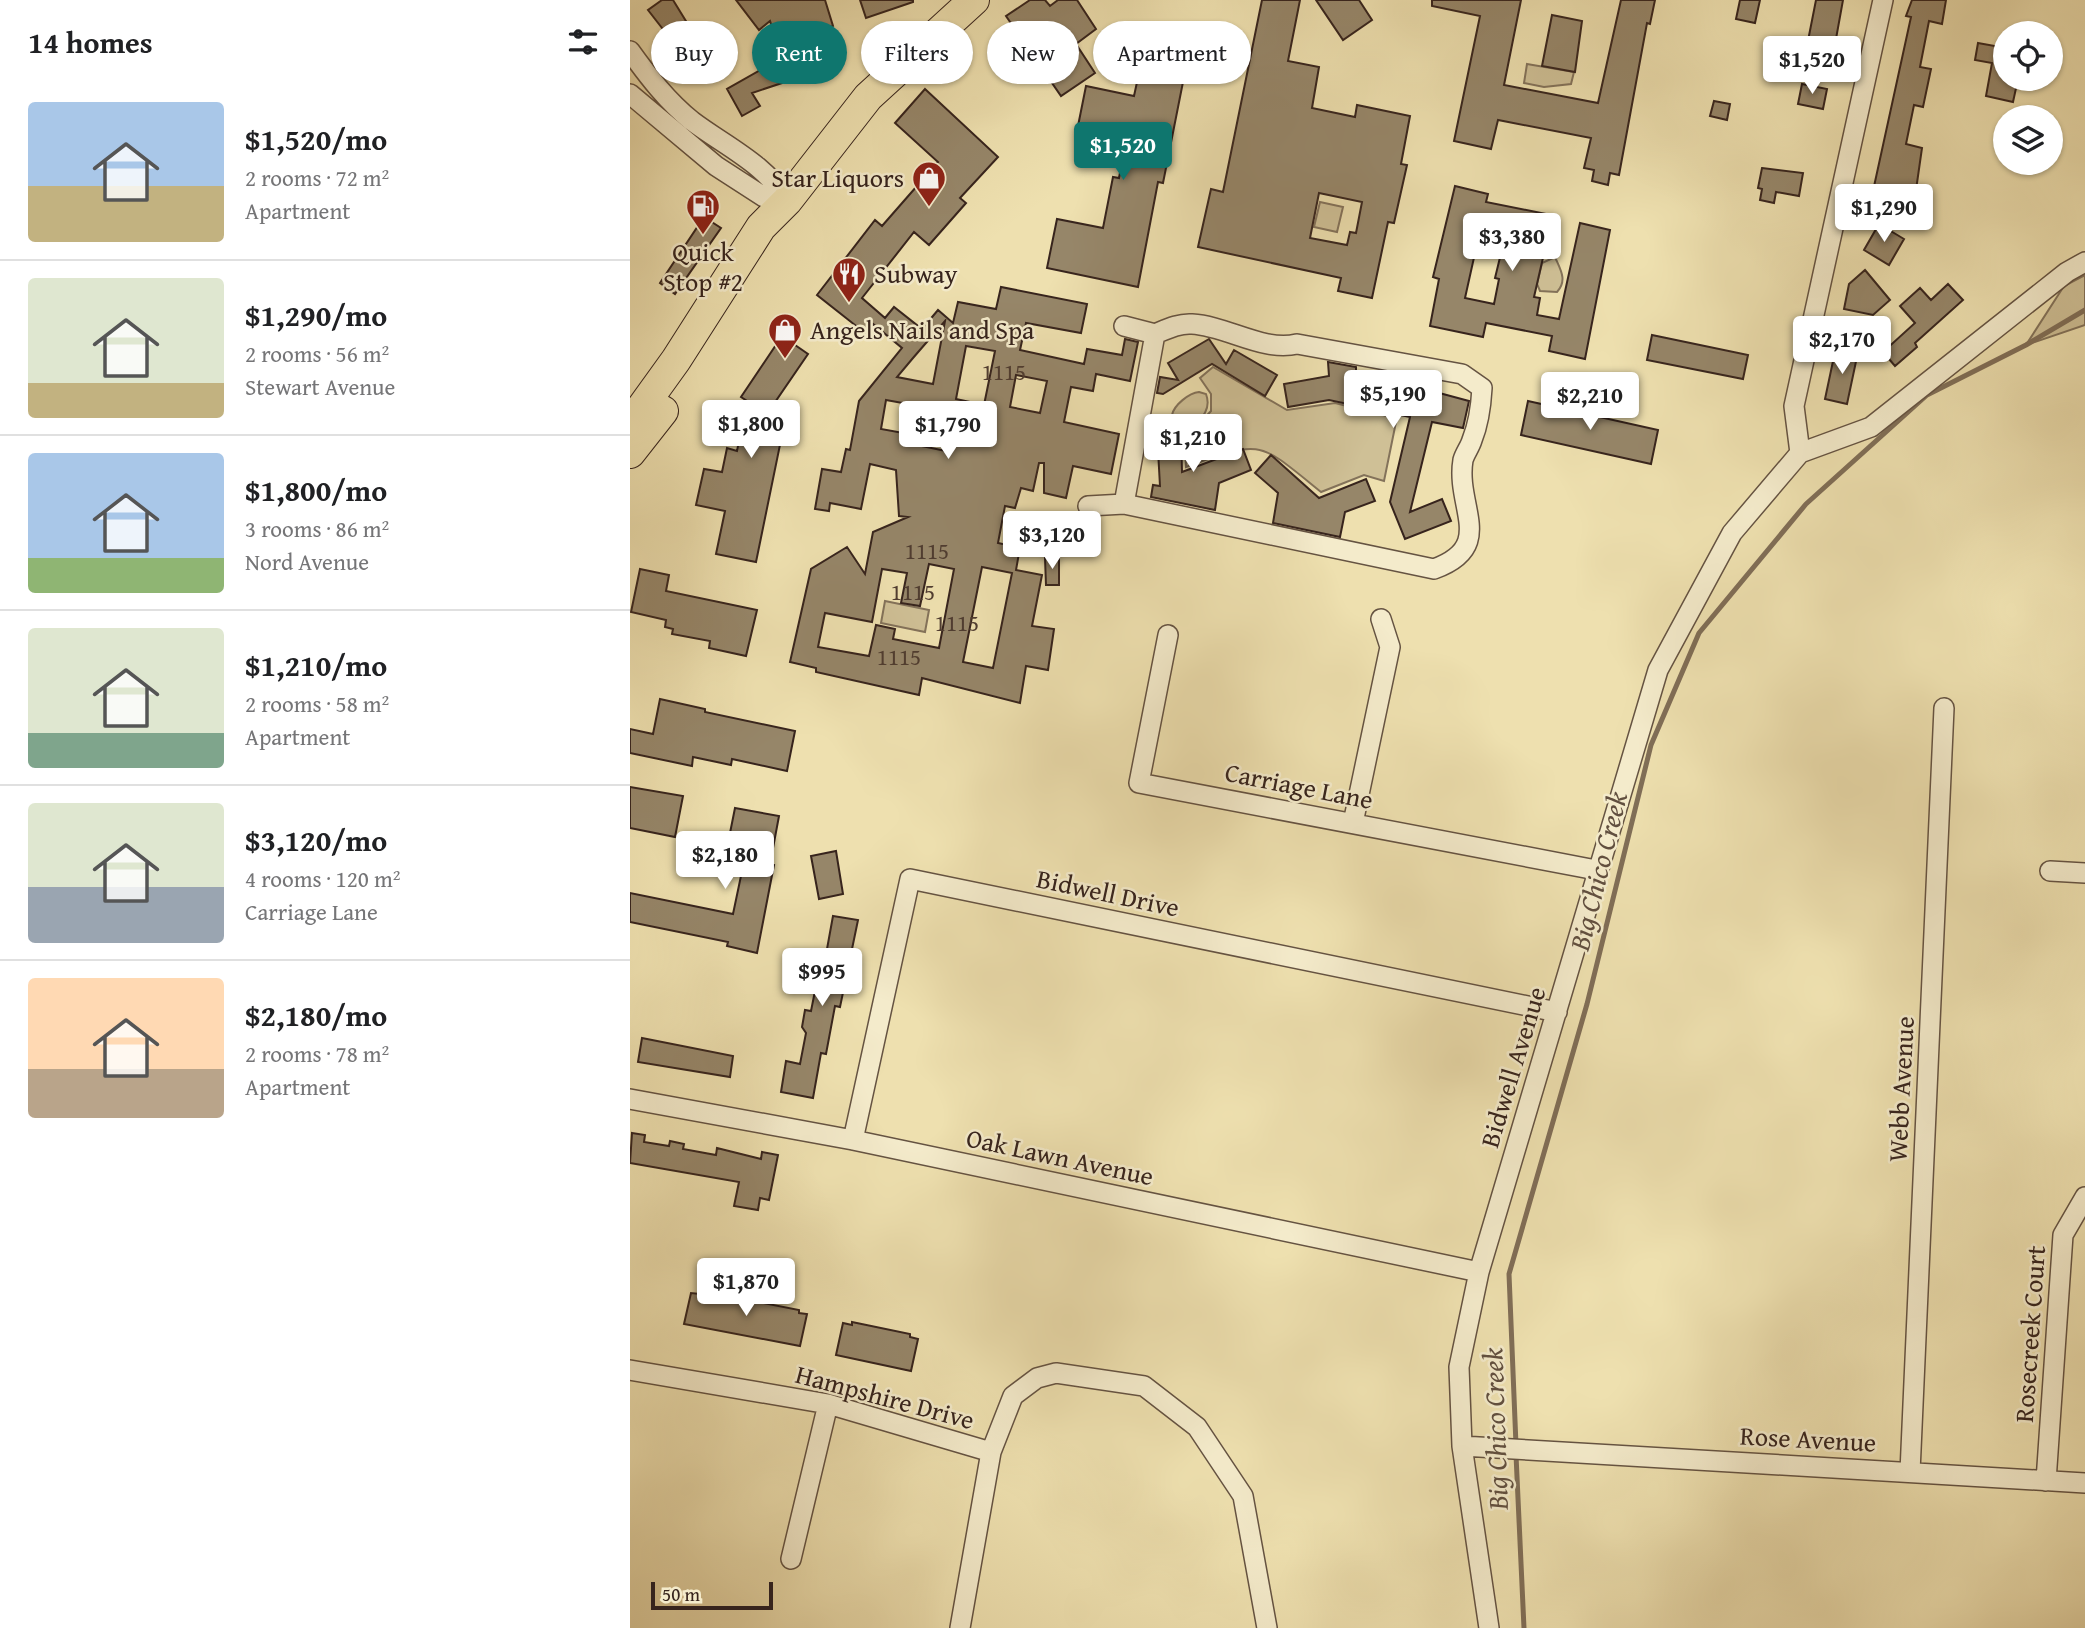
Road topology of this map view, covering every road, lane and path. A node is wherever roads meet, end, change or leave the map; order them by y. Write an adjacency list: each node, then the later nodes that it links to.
1 (974, 0): 5 (main road)
2 (1884, 0): 11 (street)
3 (630, 51): 5 (street)
4 (630, 94): 5 (street)
5 (787, 201): 9 (main road); 10 (main road)
6 (2085, 261): 11 (street)
7 (1124, 326): 8 (street)
8 (1155, 334): 12 (street); 12 (street)
9 (630, 424)
10 (630, 453)
11 (1800, 453): 18 (street, Bidwell Avenue)
12 (1124, 504): 13 (street)
13 (1088, 506)
14 (1381, 619): 17 (street)
15 (1168, 635): 17 (street, Carriage Lane)
16 (1944, 708): 30 (street, Webb Avenue)
17 (1353, 823): 18 (street, Carriage Lane)
18 (1597, 870): 21 (street, Bidwell Avenue)
19 (2050, 871): 20 (street)
20 (2085, 873)
21 (1557, 1012): 23 (street, Bidwell Drive); 25 (street, Bidwell Avenue)
22 (630, 1099): 23 (street, Oak Lawn Avenue)
23 (853, 1140): 25 (street, Oak Lawn Avenue)
24 (2085, 1197): 31 (street, Rosecreek Court)
25 (1479, 1272): 28 (street, Bidwell Avenue)
26 (630, 1370): 27 (street, Hampshire Drive)
27 (828, 1404): 29 (street, Hampshire Drive); 33 (street)
28 (1462, 1446): 30 (street, Rose Avenue); 36 (street, Bidwell Avenue)
29 (992, 1452): 34 (street, Hampshire Drive); 35 (street)
30 (1910, 1472): 31 (street, Rose Avenue)
31 (2046, 1480): 32 (street, Rose Avenue)
32 (2085, 1483)
33 (791, 1559)
34 (960, 1628)
35 (1268, 1628)
36 (1489, 1628)

